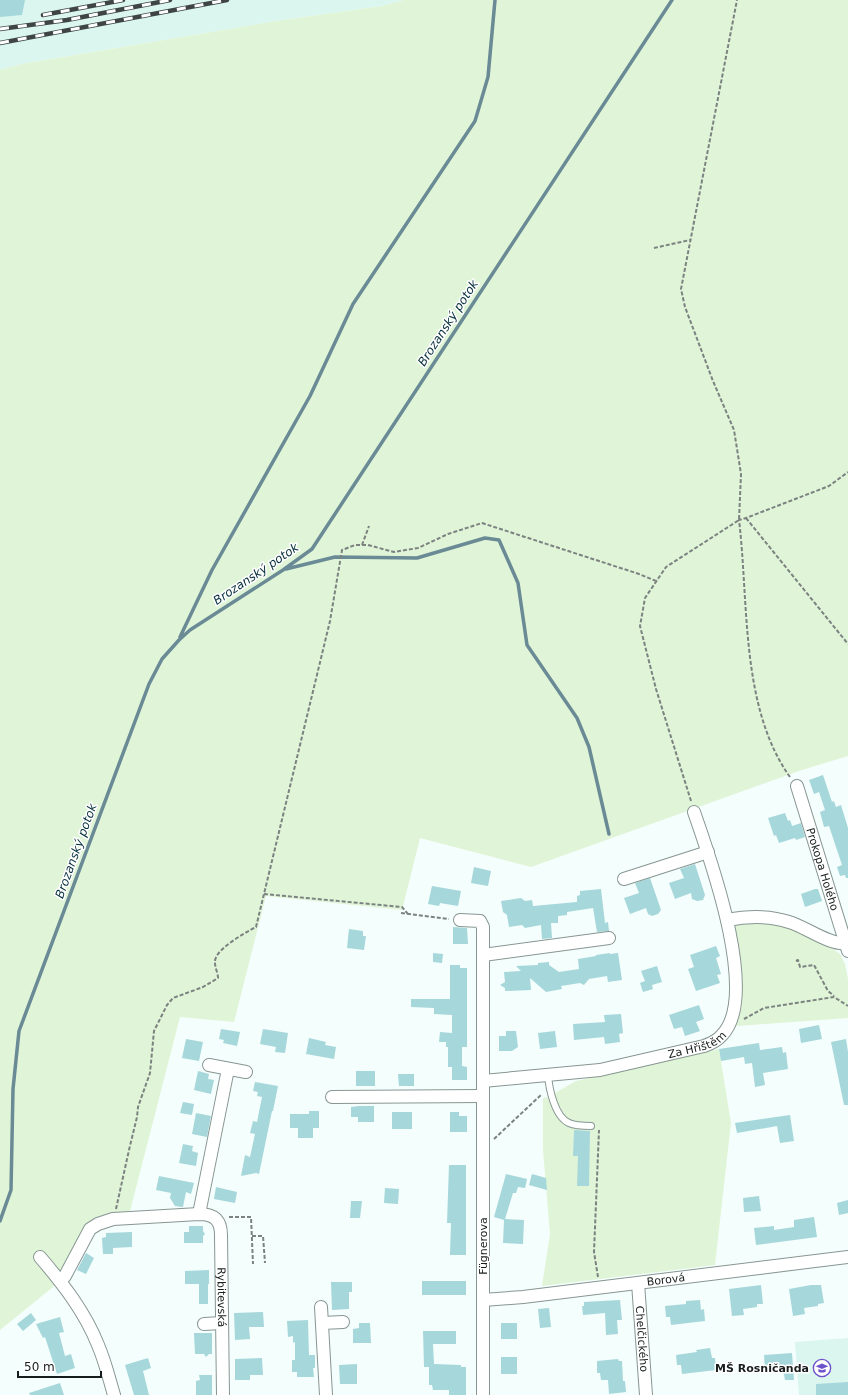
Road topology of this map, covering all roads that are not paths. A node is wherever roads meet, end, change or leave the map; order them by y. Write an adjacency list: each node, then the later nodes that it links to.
1 (796, 786): 8 (street, Prokopa Holého)
2 (694, 812): 3 (street, Za Hřištěm)
3 (708, 852): 4 (street); 6 (street, Za Hřištěm)
4 (624, 879)
5 (460, 920): 9 (street, Fügnerova)
6 (727, 920): 8 (street); 13 (street, Za Hřištěm)
7 (609, 938): 9 (street)
8 (847, 947)
9 (484, 955): 14 (street, Fügnerova)
10 (209, 1065): 11 (street)
11 (228, 1069): 12 (street); 18 (street)
12 (246, 1072)
13 (548, 1075): 14 (street, Za Hřištěm); 17 (lane)
14 (483, 1081): 15 (street, Fügnerova)
15 (483, 1096): 16 (street); 23 (street, Fügnerova)
16 (332, 1097)
17 (591, 1126)
18 (199, 1214): 21 (street); 26 (street, Rybitevská)
19 (40, 1257): 21 (street)
20 (848, 1257): 22 (street, Borová)
21 (60, 1281): 29 (street)
22 (638, 1283): 23 (street, Borová); 33 (street, Chelčického)
23 (483, 1300): 32 (street, Fügnerova)
24 (321, 1307): 27 (street)
25 (343, 1322): 27 (street)
26 (222, 1323): 28 (street); 30 (street, Rybitevská)
27 (322, 1323): 31 (street)
28 (204, 1324)
29 (114, 1395)
30 (223, 1395)
31 (326, 1395)
32 (483, 1395)
33 (646, 1395)

